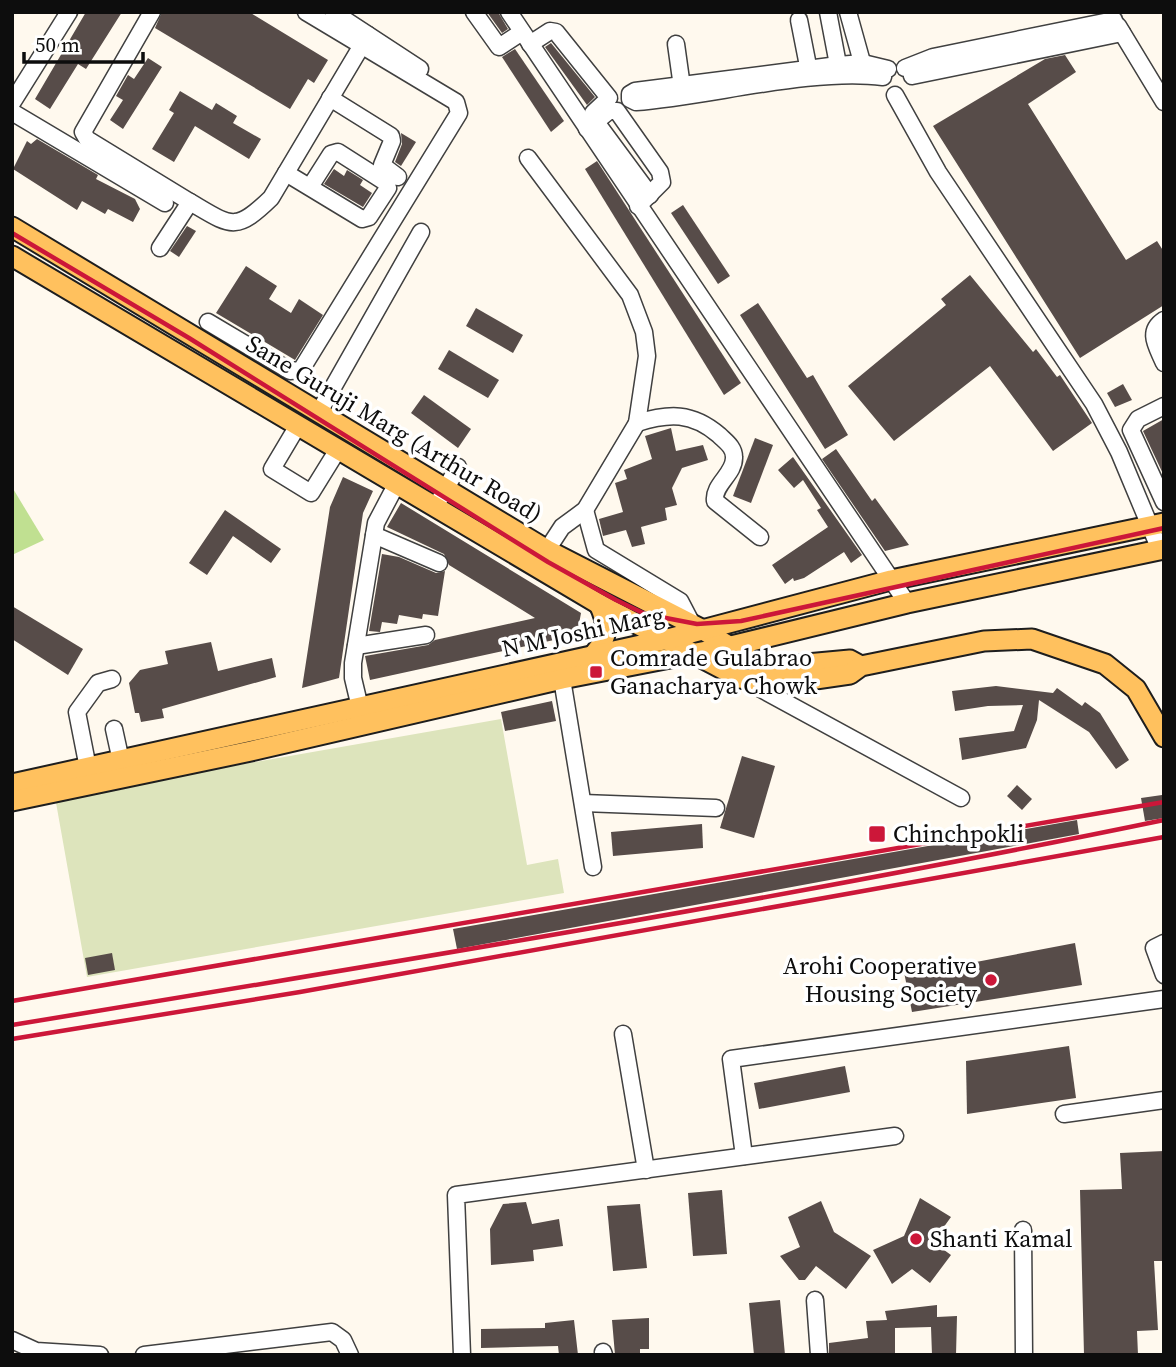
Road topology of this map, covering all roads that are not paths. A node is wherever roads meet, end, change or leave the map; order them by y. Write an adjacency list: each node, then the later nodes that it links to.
1 (69, 12): 22 (street)
2 (152, 12): 30 (street)
3 (306, 12): 12 (street)
4 (333, 12): 12 (street)
5 (474, 12): 11 (street)
6 (509, 12): 11 (street)
7 (828, 12): 15 (street)
8 (848, 12): 14 (street)
9 (799, 20): 17 (street)
10 (1115, 22): 16 (street); 21 (street)
11 (526, 38): 24 (street); 24 (street)
12 (365, 40): 18 (street); 20 (street); 40 (street)
13 (679, 44): 17 (street)
14 (864, 69): 15 (street); 16 (street)
15 (839, 71): 17 (street)
16 (897, 73): 19 (street); 19 (street)
17 (810, 74)
18 (454, 91)
19 (895, 95): 56 (street)
20 (330, 98): 26 (street); 27 (street)
21 (1164, 102)
22 (12, 103)
23 (12, 112): 31 (street)
24 (588, 124): 29 (street); 29 (street)
25 (528, 158): 46 (street)
26 (286, 173): 28 (street); 30 (street)
27 (398, 177)
28 (310, 187): 28 (street)
29 (644, 200): 63 (street)
30 (190, 202): 34 (street)
31 (165, 203)
32 (12, 227): 36 (main road, Sane Guruji Marg (Arthur Road))
33 (421, 232): 45 (street)
34 (160, 248)
35 (12, 256): 37 (main road, Sane Guruji Marg (Arthur Road))
36 (61, 256): 37 (main road); 38 (main road, Sane Guruji Marg (Arthur Road))
37 (48, 278): 41 (main road, Sane Guruji Marg (Arthur Road))
38 (158, 315): 41 (main road); 43 (main road, Sane Guruji Marg (Arthur Road))
39 (1164, 320): 42 (street)
40 (208, 322)
41 (146, 337): 47 (main road, Sane Guruji Marg (Arthur Road))
42 (1164, 363)
43 (301, 401): 45 (main road, Sane Guruji Marg (Arthur Road)); 47 (main road)
44 (1164, 406): 52 (street)
45 (319, 412): 51 (main road, Sane Guruji Marg (Arthur Road))
46 (637, 423): 54 (street); 59 (street)
47 (292, 425): 48 (main road, Sane Guruji Marg (Arthur Road)); 48 (street)
48 (337, 452): 50 (main road, Sane Guruji Marg (Arthur Road))
49 (458, 467): 51 (street)
50 (396, 485): 53 (main road, Sane Guruji Marg (Arthur Road)); 58 (street)
51 (445, 489): 53 (street); 55 (main road, Sane Guruji Marg (Arthur Road))
52 (1164, 502)
53 (434, 508): 57 (main road, Sane Guruji Marg (Arthur Road))
54 (585, 510): 60 (street); 66 (street)
55 (485, 513): 57 (main road); 60 (main road, Sane Guruji Marg (Arthur Road))
56 (1157, 524): 61 (street); 63 (main road, N M Joshi Marg)
57 (475, 531): 65 (main road, Sane Guruji Marg (Arthur Road))
58 (374, 536): 62 (street); 70 (street)
59 (760, 537)
60 (547, 550): 66 (main road, Sane Guruji Marg (Arthur Road))
61 (1162, 550): 64 (main road, N M Joshi Marg)
62 (439, 563)
63 (891, 580): 64 (street); 66 (main road, N M Joshi Marg)
64 (907, 603): 67 (main road, N M Joshi Marg)
65 (598, 604): 69 (main road, Sane Guruji Marg (Arthur Road)); 73 (main road)
66 (698, 627): 69 (main road, N M Joshi Marg); 71 (main road, Sane Guruji Marg (Arthur Road))
67 (802, 627): 71 (main road, N M Joshi Marg); 74 (main road)
68 (426, 635): 70 (street)
69 (668, 639): 72 (main road, Sane Guruji Marg (Arthur Road)); 73 (main road, N M Joshi Marg)
70 (356, 646): 79 (street)
71 (727, 647): 72 (main road, N M Joshi Marg); 74 (main road, Sane Guruji Marg (Arthur Road))
72 (692, 652): 73 (main road, N M Joshi Marg); 76 (main road, Sane Guruji Marg (Arthur Road))
73 (597, 663): 78 (main road, N M Joshi Marg); 79 (main road, N M Joshi Marg)
74 (808, 664): 75 (main road)
75 (864, 666): 76 (main road); 81 (main road)
76 (740, 678): 86 (street)
77 (112, 679): 84 (street)
78 (562, 679): 79 (main road, N M Joshi Marg); 87 (street)
79 (362, 716): 82 (main road, N M Joshi Marg)
80 (114, 729): 83 (street)
81 (1164, 737)
82 (249, 743): 83 (main road, N M Joshi Marg); 85 (main road, N M Joshi Marg)
83 (121, 761): 84 (main road, N M Joshi Marg)
84 (88, 768): 85 (main road, N M Joshi Marg)
85 (14, 793)
86 (961, 798)
87 (583, 803): 88 (street); 89 (street)
88 (716, 808)
89 (593, 867)
90 (1164, 943): 91 (street)
91 (1164, 975)
92 (1164, 999): 97 (street)
93 (622, 1034): 98 (street)
94 (1164, 1100): 95 (street)
95 (1064, 1114)
96 (895, 1136): 97 (street)
97 (744, 1156): 98 (street)
98 (646, 1170): 105 (street)
99 (1023, 1230): 107 (street)
100 (815, 1300): 106 (street)
101 (12, 1340): 102 (street)
102 (100, 1355)
103 (144, 1355): 104 (street)
104 (351, 1355)
105 (462, 1355)
106 (820, 1355)
107 (1024, 1355)

